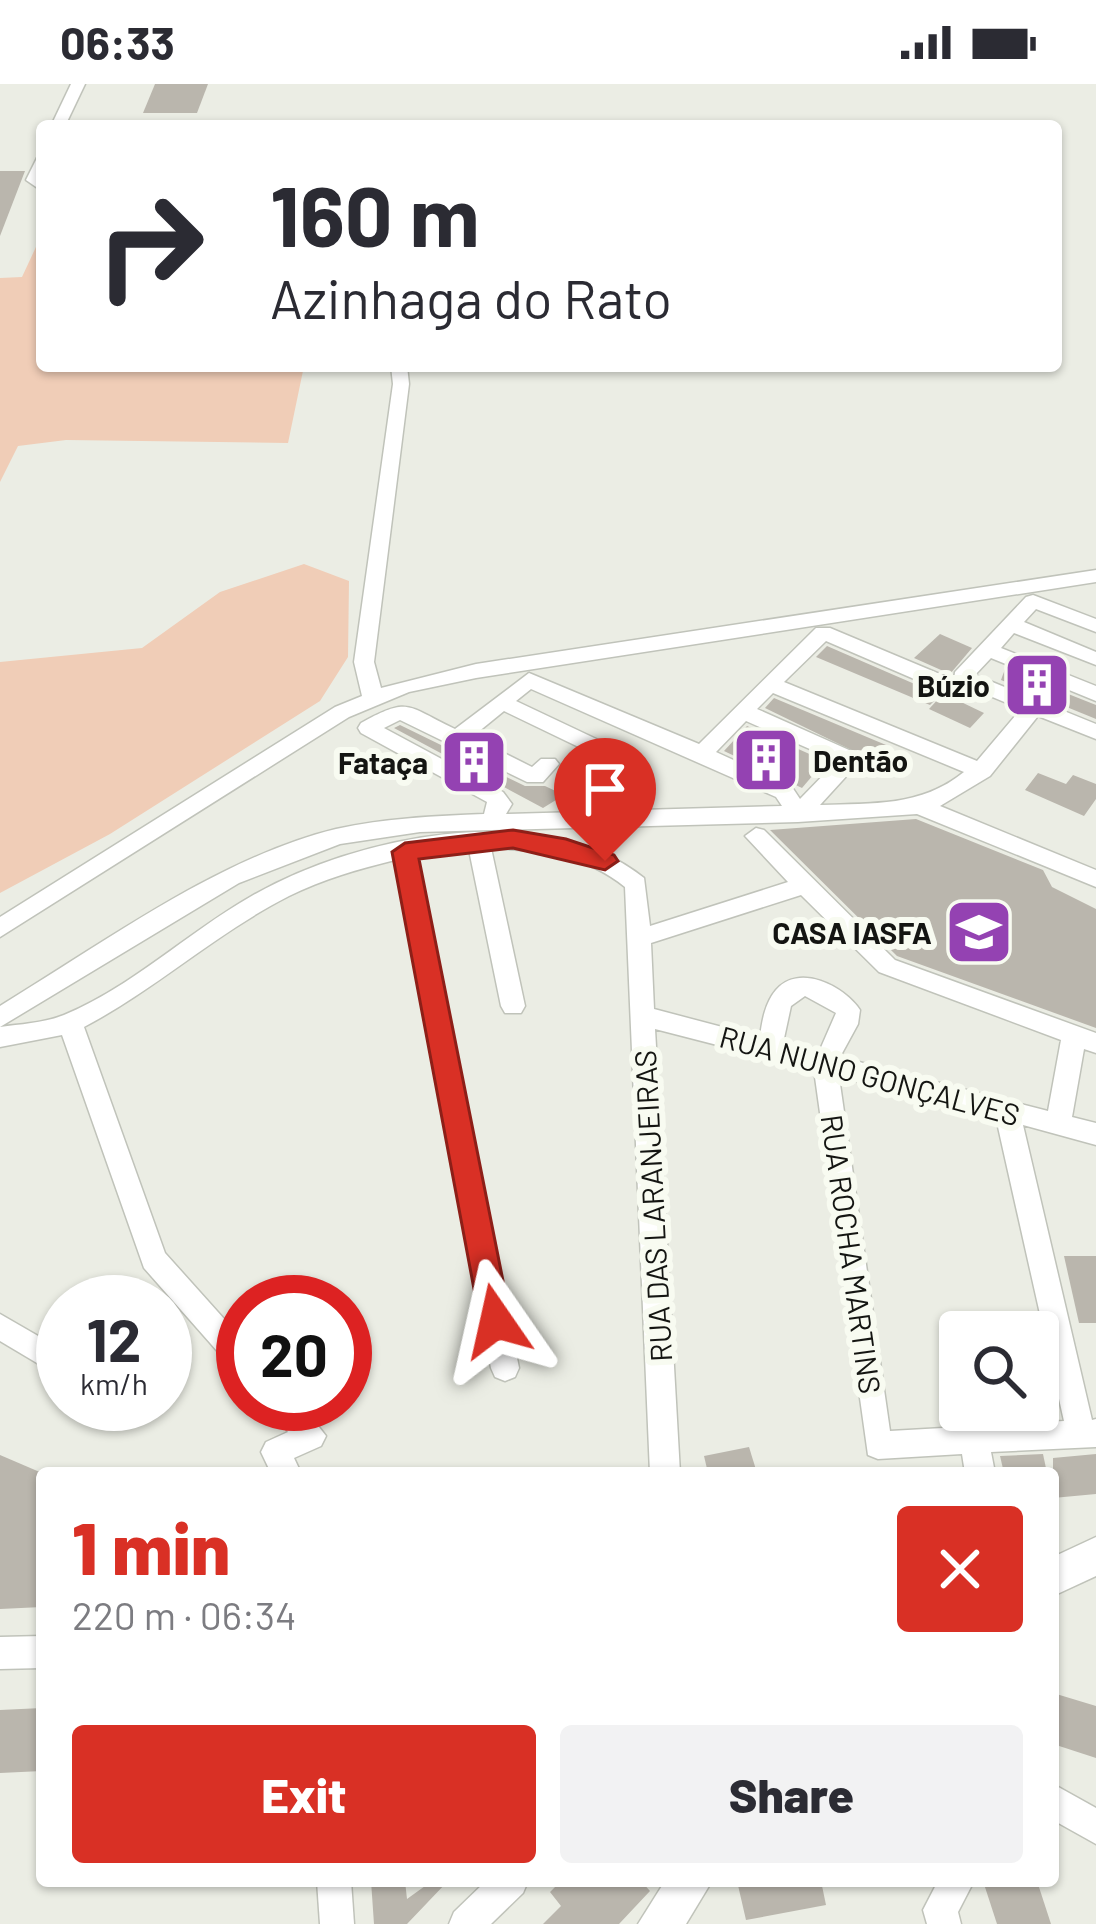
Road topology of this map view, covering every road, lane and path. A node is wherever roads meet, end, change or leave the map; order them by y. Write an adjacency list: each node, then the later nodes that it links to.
1 (78, 84): 2 (street)
2 (61, 120)
3 (403, 372): 12 (street)
4 (1096, 576): 12 (street)
5 (1011, 624): 6 (street); 7 (street); 8 (street)
6 (1096, 626)
7 (988, 650): 11 (street); 14 (street)
8 (1096, 659)
9 (770, 684): 10 (street); 15 (street); 20 (street)
10 (963, 692)
11 (1096, 694)
12 (374, 697): 29 (street)
13 (502, 702): 17 (street); 18 (street); 23 (street)
14 (1034, 707): 16 (street); 20 (street)
15 (743, 711): 18 (street); 22 (street)
16 (1096, 732)
17 (458, 738): 19 (street); 24 (street)
18 (701, 754): 22 (street)
19 (548, 764)
20 (982, 770): 21 (street)
21 (921, 807): 22 (street); 27 (street)
22 (798, 814): 23 (street)
23 (584, 820): 24 (street)
24 (485, 832): 26 (street); 30 (street, RUA DAS LARANJEIRAS); 31 (street); 33 (street)
25 (756, 836): 28 (street)
26 (405, 852): 34 (street); 45 (street)
27 (1096, 879)
28 (805, 885): 30 (street); 36 (street)
29 (0, 928)
30 (639, 938): 32 (street, RUA DAS LARANJEIRAS)
31 (513, 1006)
32 (643, 1016): 37 (street, RUA NUNO GONÇALVES); 50 (street, RUA DAS LARANJEIRAS)
33 (0, 1018)
34 (70, 1023): 35 (street); 43 (street)
35 (0, 1037)
36 (1085, 1039): 40 (street)
37 (770, 1049): 38 (street, RUA NUNO GONÇALVES); 38 (street)
38 (825, 1064): 39 (street, RUA NUNO GONÇALVES); 48 (street, RUA ROCHA MARTINS)
39 (1007, 1111): 40 (street, RUA NUNO GONÇALVES); 47 (street)
40 (1058, 1124): 41 (street, RUA NUNO GONÇALVES)
41 (1096, 1134)
42 (0, 1326): 44 (street)
43 (216, 1330)
44 (36, 1349)
45 (505, 1368)
46 (306, 1431): 49 (street)
47 (1088, 1434): 48 (street)
48 (974, 1438): 51 (street)
49 (283, 1467)
50 (665, 1467)
51 (979, 1467)
52 (1096, 1556): 53 (main road)
53 (1059, 1573)
54 (36, 1652): 55 (street)
55 (0, 1653)
56 (1059, 1805): 57 (street)
57 (1096, 1827)
58 (334, 1887): 62 (street)
59 (505, 1887): 63 (street)
60 (687, 1887): 64 (main road)
61 (953, 1887): 65 (street)
62 (337, 1924)
63 (466, 1924)
64 (661, 1924)
65 (944, 1924)

